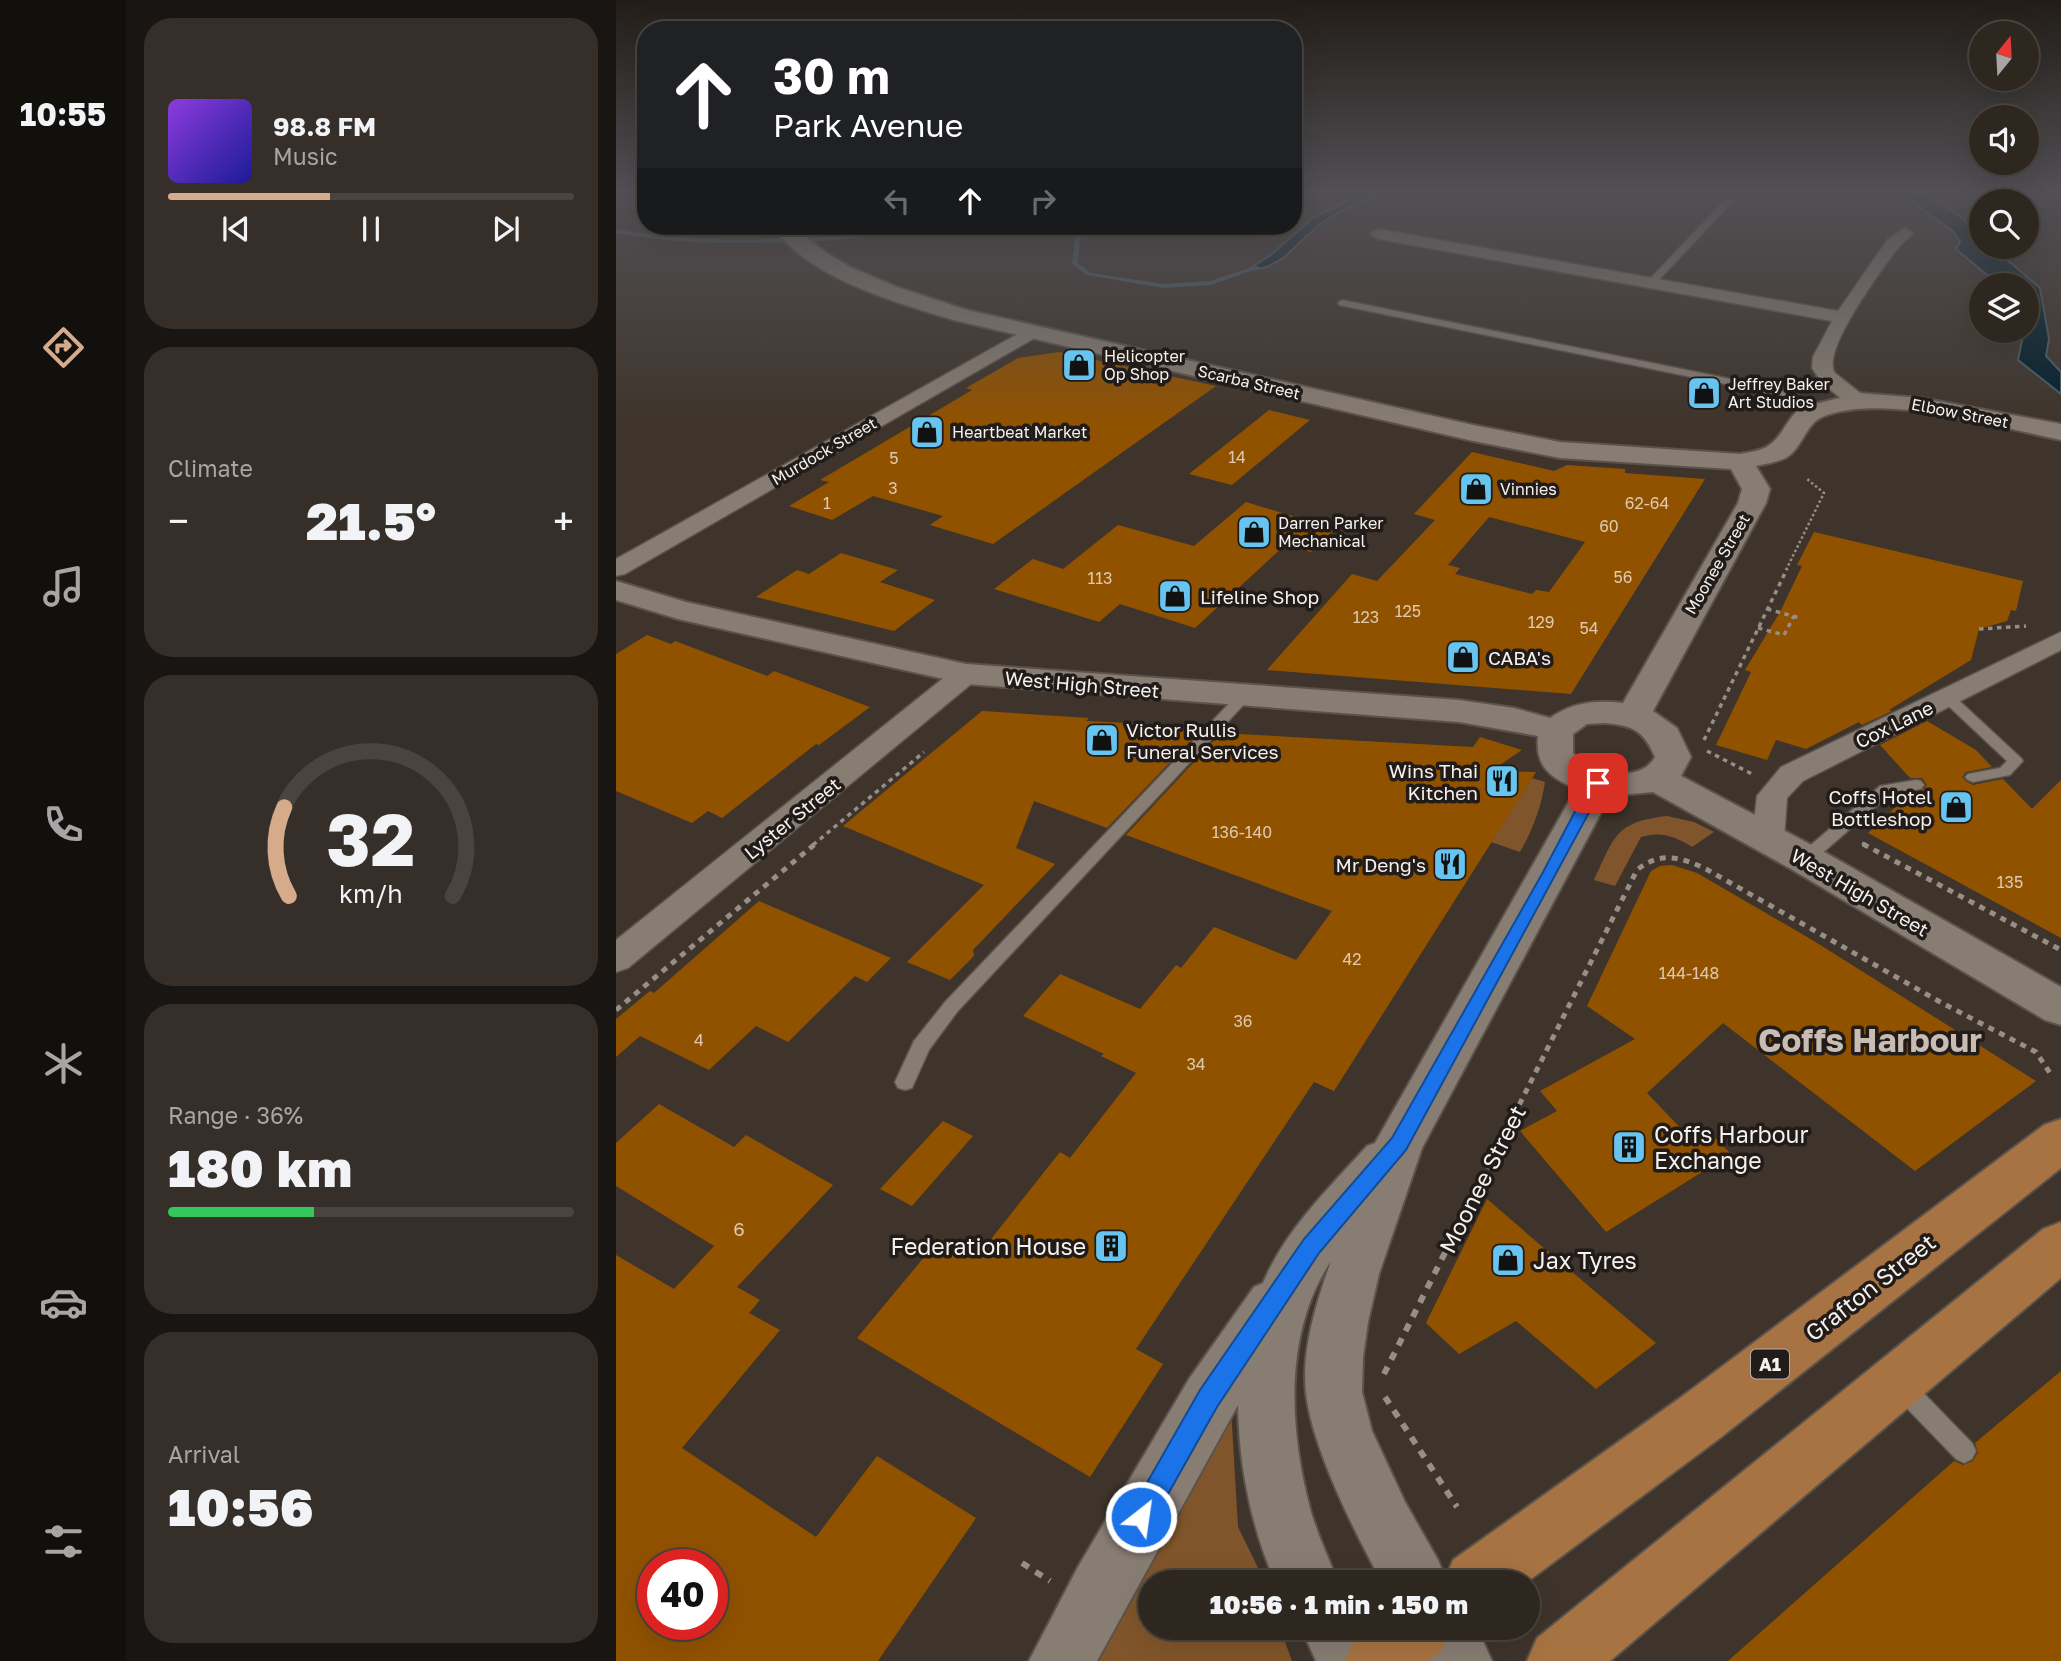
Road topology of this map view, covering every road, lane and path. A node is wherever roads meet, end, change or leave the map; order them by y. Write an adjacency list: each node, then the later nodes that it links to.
1 (845, 271): 8 (street, Scarba Street)
2 (1581, 271): 5 (street)
3 (1663, 271): 5 (lane)
4 (1874, 271): 7 (street)
5 (1651, 283): 7 (street)
6 (1342, 303): 10 (lane)
7 (1842, 317): 9 (street)
8 (1032, 332): 12 (street, Scarba Street); 14 (street, Murdock Street)
9 (1859, 400): 10 (street); 11 (street, Elbow Street)
10 (1820, 408): 12 (street)
11 (2061, 432)
12 (1740, 462): 26 (street, Moonee Street)
13 (1807, 479): 16 (path)
14 (616, 569)
15 (616, 590): 23 (street, West High Street)
16 (1768, 609): 17 (path); 20 (path)
17 (1794, 616): 18 (path); 20 (path)
18 (1800, 618)
19 (2012, 623): 21 (path)
20 (1758, 628): 29 (path)
21 (1979, 629)
22 (2061, 640): 25 (street, Cox Lane)
23 (966, 674): 24 (street, West High Street); 38 (street, Lyster Street)
24 (1244, 696): 27 (street, West High Street); 42 (lane)
25 (1947, 697): 30 (lane); 35 (street, Cox Lane)
26 (1633, 716): 27 (street); 31 (street)
27 (1556, 730): 32 (street)
28 (926, 750): 40 (path)
29 (1754, 776)
30 (1973, 777)
31 (1657, 778): 32 (street); 35 (street, West High Street)
32 (1598, 783): 44 (street)
33 (1916, 785): 34 (lane)
34 (1838, 830): 36 (lane); 37 (path)
35 (1768, 839): 36 (street, West High Street)
36 (1805, 859): 39 (street, West High Street)
37 (2061, 950)
38 (616, 959)
39 (2061, 1008)
40 (616, 1010)
41 (2052, 1076): 49 (path, Moonee Street)
42 (905, 1082)
43 (2061, 1140): 52 (highway, Grafton Street / A1)
44 (1399, 1144): 46 (street); 51 (street)
45 (2061, 1246): 47 (highway)
46 (1291, 1280): 50 (street); 56 (street)
47 (1898, 1382): 48 (lane); 60 (highway)
48 (1964, 1451)
49 (1457, 1507)
50 (1302, 1570)
51 (1409, 1570)
52 (1491, 1570)
53 (1341, 1640): 57 (street)
54 (1403, 1640): 58 (highway)
55 (1448, 1640): 59 (street)
56 (1062, 1661)
57 (1353, 1661)
58 (1378, 1661)
59 (1459, 1661)
60 (1560, 1661)

